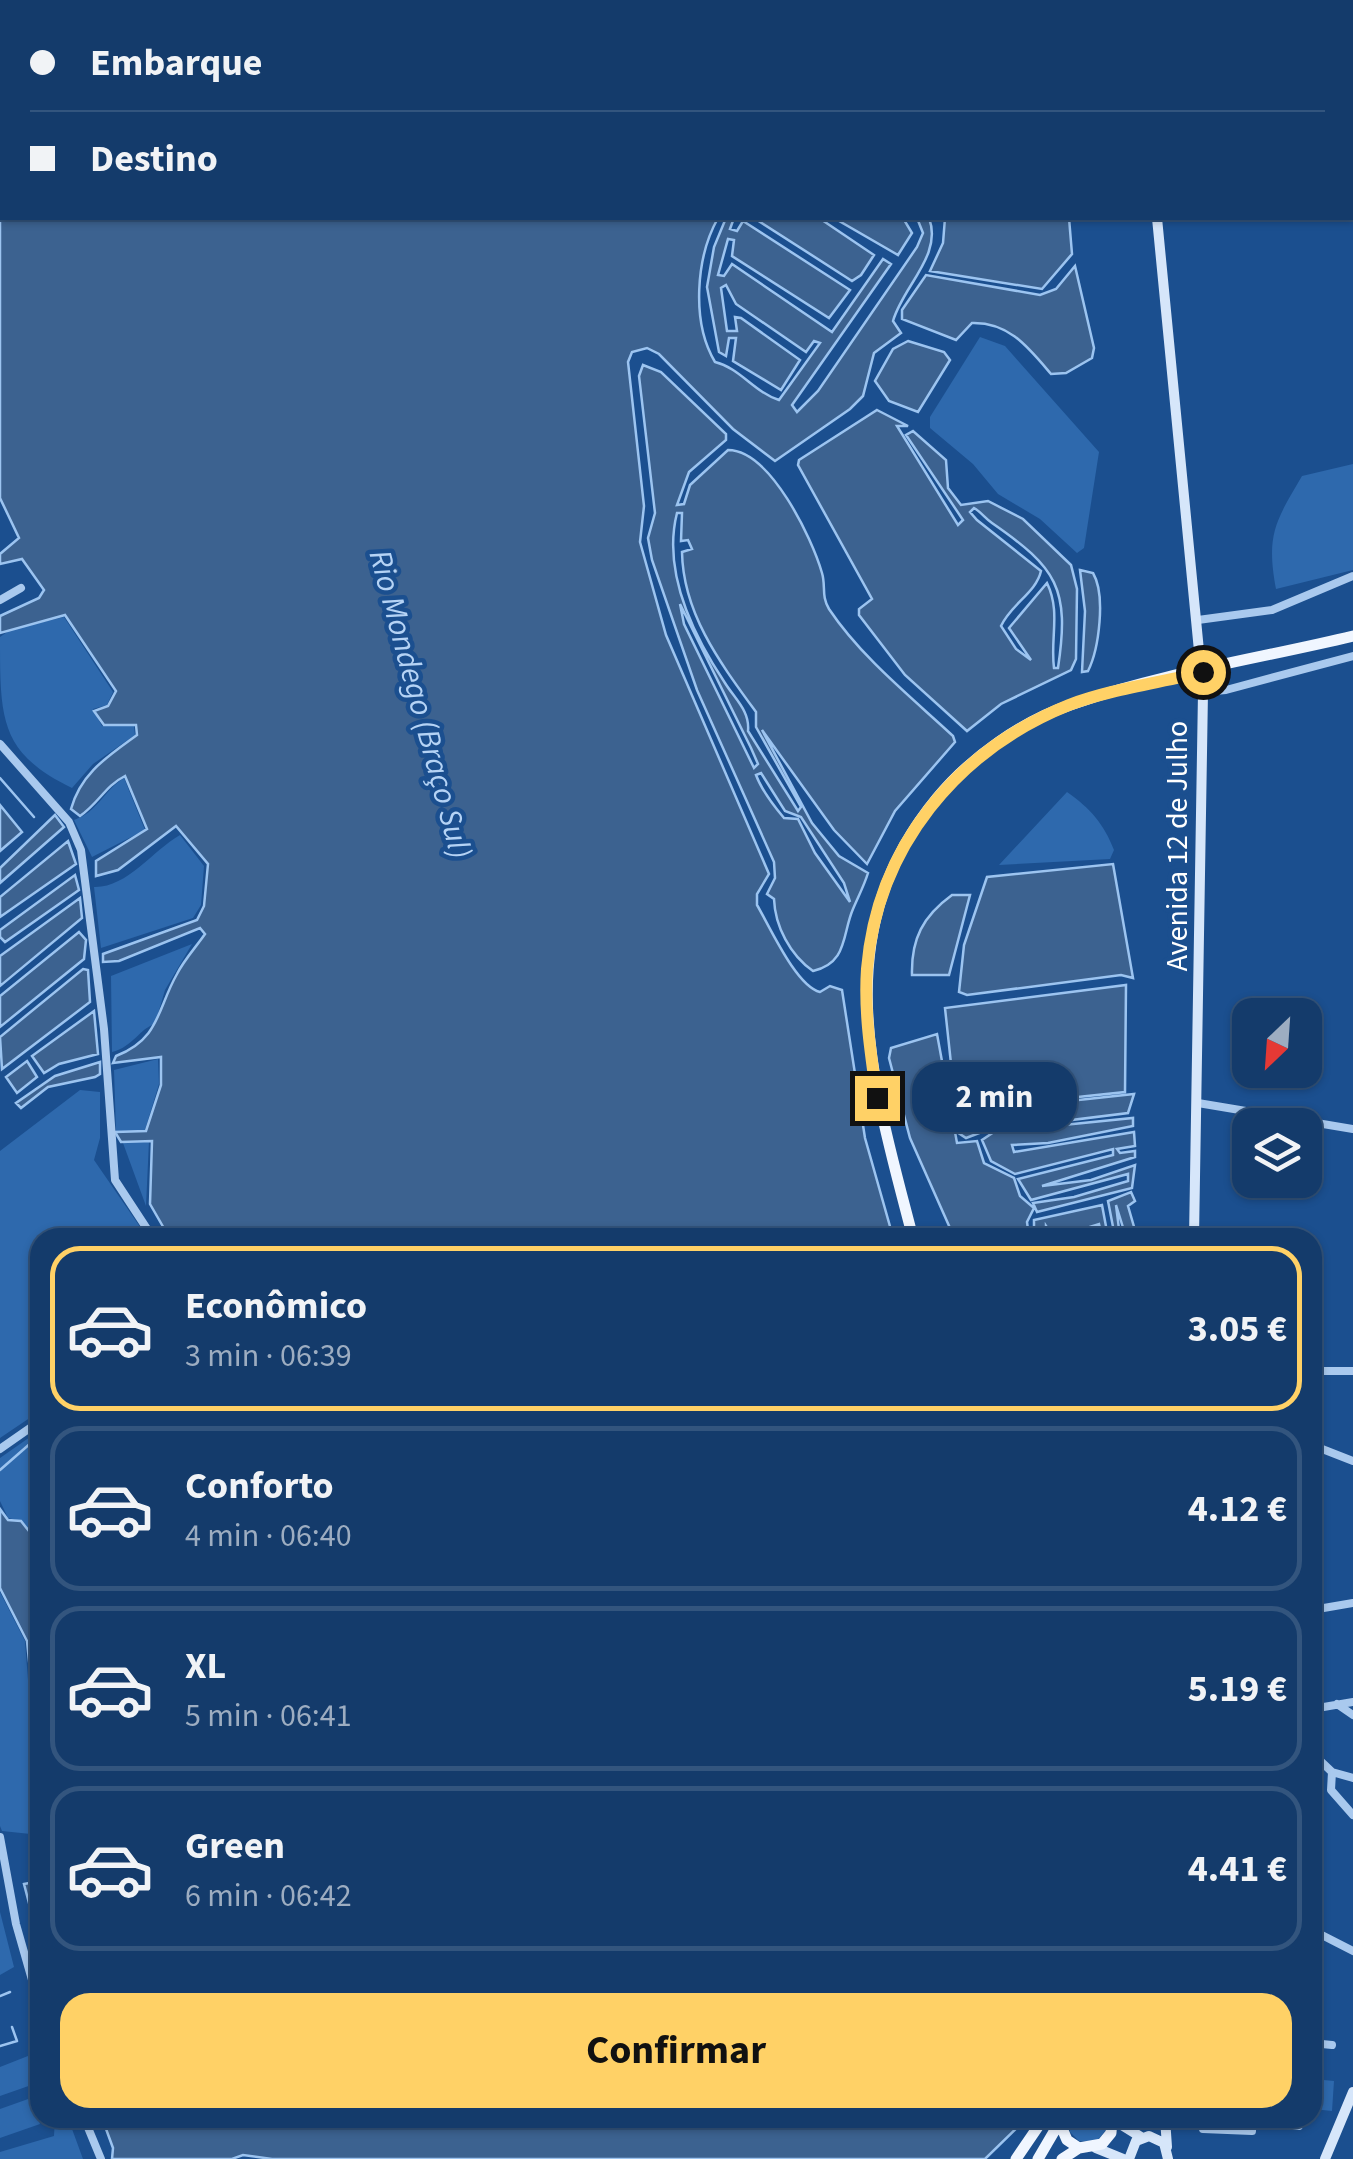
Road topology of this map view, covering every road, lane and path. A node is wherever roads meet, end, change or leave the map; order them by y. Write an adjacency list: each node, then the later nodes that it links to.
1 (1157, 220): 5 (main road, Avenida 12 de Julho)
2 (1353, 576): 5 (street)
3 (21, 588): 4 (street)
4 (0, 600)
5 (1198, 620): 8 (main road, Avenida 12 de Julho)
6 (1353, 636): 13 (main road)
7 (1353, 656): 8 (street)
8 (1203, 692): 10 (main road, Avenida 12 de Julho)
9 (0, 744): 12 (street)
10 (1198, 1104): 11 (street); 14 (main road, Avenida 12 de Julho)
11 (1353, 1129)
12 (146, 1228)
13 (910, 1228)
14 (1194, 1228)
15 (1322, 1371): 16 (street)
16 (1353, 1371)
17 (30, 1428): 18 (street)
18 (0, 1449)
19 (1322, 1449): 20 (street)
20 (1353, 1461)
21 (1353, 1603): 22 (street)
22 (1322, 1608)
23 (1353, 1702): 24 (street)
24 (1338, 1704): 25 (street); 26 (street)
25 (1322, 1707)
26 (1353, 1715)
27 (1322, 1762): 28 (street)
28 (1332, 1772): 29 (street); 30 (street)
29 (1353, 1778)
30 (1353, 1815)
31 (0, 1837): 34 (street)
32 (1322, 1935): 33 (street)
33 (1353, 1951)
34 (30, 1973)
35 (1322, 2044): 36 (street)
36 (1332, 2045)
37 (1353, 2092): 57 (main road)
38 (88, 2128): 52 (street)
39 (1037, 2128): 53 (main road)
40 (1058, 2128): 54 (main road)
41 (1064, 2128): 49 (main road)
42 (1110, 2128): 50 (main road)
43 (1130, 2128): 48 (main road)
44 (1155, 2128): 48 (main road)
45 (1166, 2128): 51 (main road)
46 (1203, 2128): 47 (street)
47 (1252, 2128)
48 (1146, 2137): 51 (main road); 56 (main road)
49 (1080, 2148): 50 (main road); 55 (main road)
50 (1096, 2148): 56 (main road)
51 (1170, 2155)
52 (101, 2159)
53 (1016, 2159)
54 (1038, 2159)
55 (1062, 2159)
56 (1126, 2159)
57 (1325, 2159)

